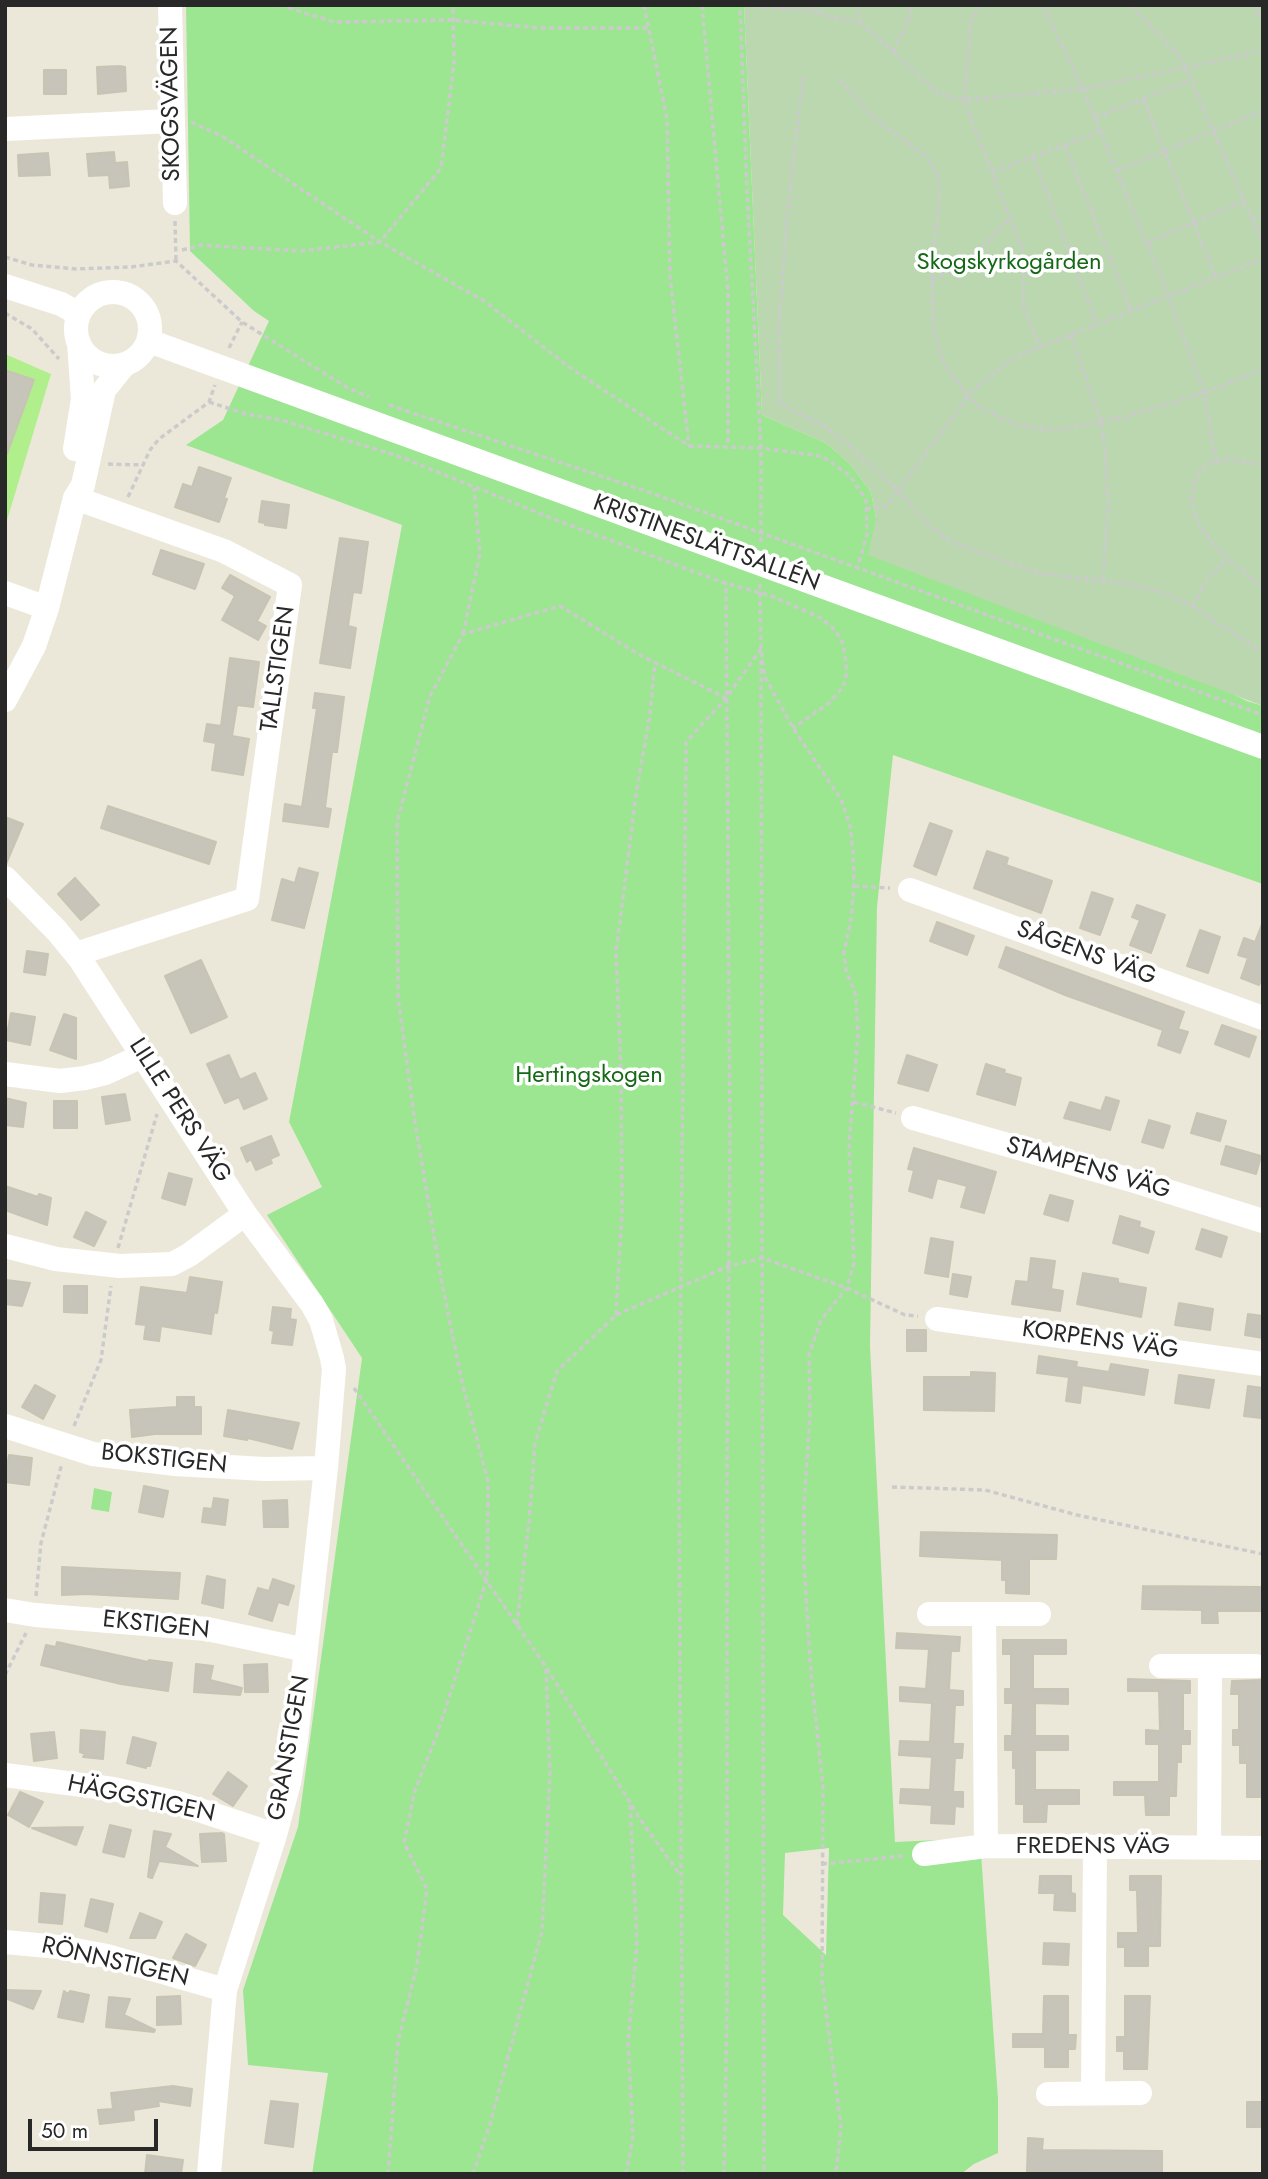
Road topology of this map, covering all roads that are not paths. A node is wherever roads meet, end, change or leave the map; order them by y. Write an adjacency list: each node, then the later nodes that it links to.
1 (170, 5): 2 (street, SKOGSVÄGEN)
2 (171, 121): 3 (street); 4 (street, SKOGSVÄGEN)
3 (5, 129)
4 (174, 203)
5 (5, 286): 6 (street)
6 (79, 314): 7 (street); 8 (street)
7 (149, 341): 9 (street); 14 (street, KRISTINESLÄTTSALLÉN)
8 (79, 343): 9 (street); 10 (street)
9 (124, 365): 10 (street)
10 (75, 498): 12 (street); 17 (street, TALLSTIGEN)
11 (5, 593): 12 (street)
12 (47, 608): 13 (street)
13 (5, 700)
14 (1263, 747)
15 (5, 878): 17 (street, LILLE PERS VÄG)
16 (909, 890): 18 (street, SÅGENS VÄG)
17 (76, 954): 19 (street, LILLE PERS VÄG)
18 (1263, 1018)
19 (142, 1055): 20 (street); 22 (street, LILLE PERS VÄG)
20 (5, 1074)
21 (913, 1118): 23 (street, STAMPENS VÄG)
22 (245, 1213): 24 (street); 26 (street, LILLE PERS VÄG)
23 (1263, 1221)
24 (5, 1246)
25 (937, 1319): 27 (street, KORPENS VÄG)
26 (332, 1358): 29 (street, GRANSTIGEN)
27 (1263, 1364)
28 (5, 1426): 29 (street, BOKSTIGEN)
29 (326, 1468): 34 (street, GRANSTIGEN)
30 (5, 1611): 34 (street, EKSTIGEN)
31 (929, 1614): 32 (street)
32 (984, 1614): 33 (street); 40 (street)
33 (1039, 1614)
34 (306, 1650): 39 (street, GRANSTIGEN)
35 (1161, 1665): 36 (street)
36 (1210, 1666): 37 (street); 41 (street)
37 (1256, 1666)
38 (5, 1775): 39 (street, HÄGGSTIGEN)
39 (275, 1835): 46 (street, GRANSTIGEN)
40 (986, 1846): 42 (street, FREDENS VÄG); 44 (street, FREDENS VÄG)
41 (1209, 1847): 42 (street, FREDENS VÄG); 43 (street, FREDENS VÄG)
42 (1095, 1848): 47 (street)
43 (1263, 1848)
44 (924, 1854)
45 (5, 1942): 46 (street, RÖNNSTIGEN)
46 (225, 1990): 50 (street, GRANSTIGEN)
47 (1093, 2093): 48 (street); 49 (street)
48 (1140, 2093)
49 (1048, 2094)
50 (209, 2174)

